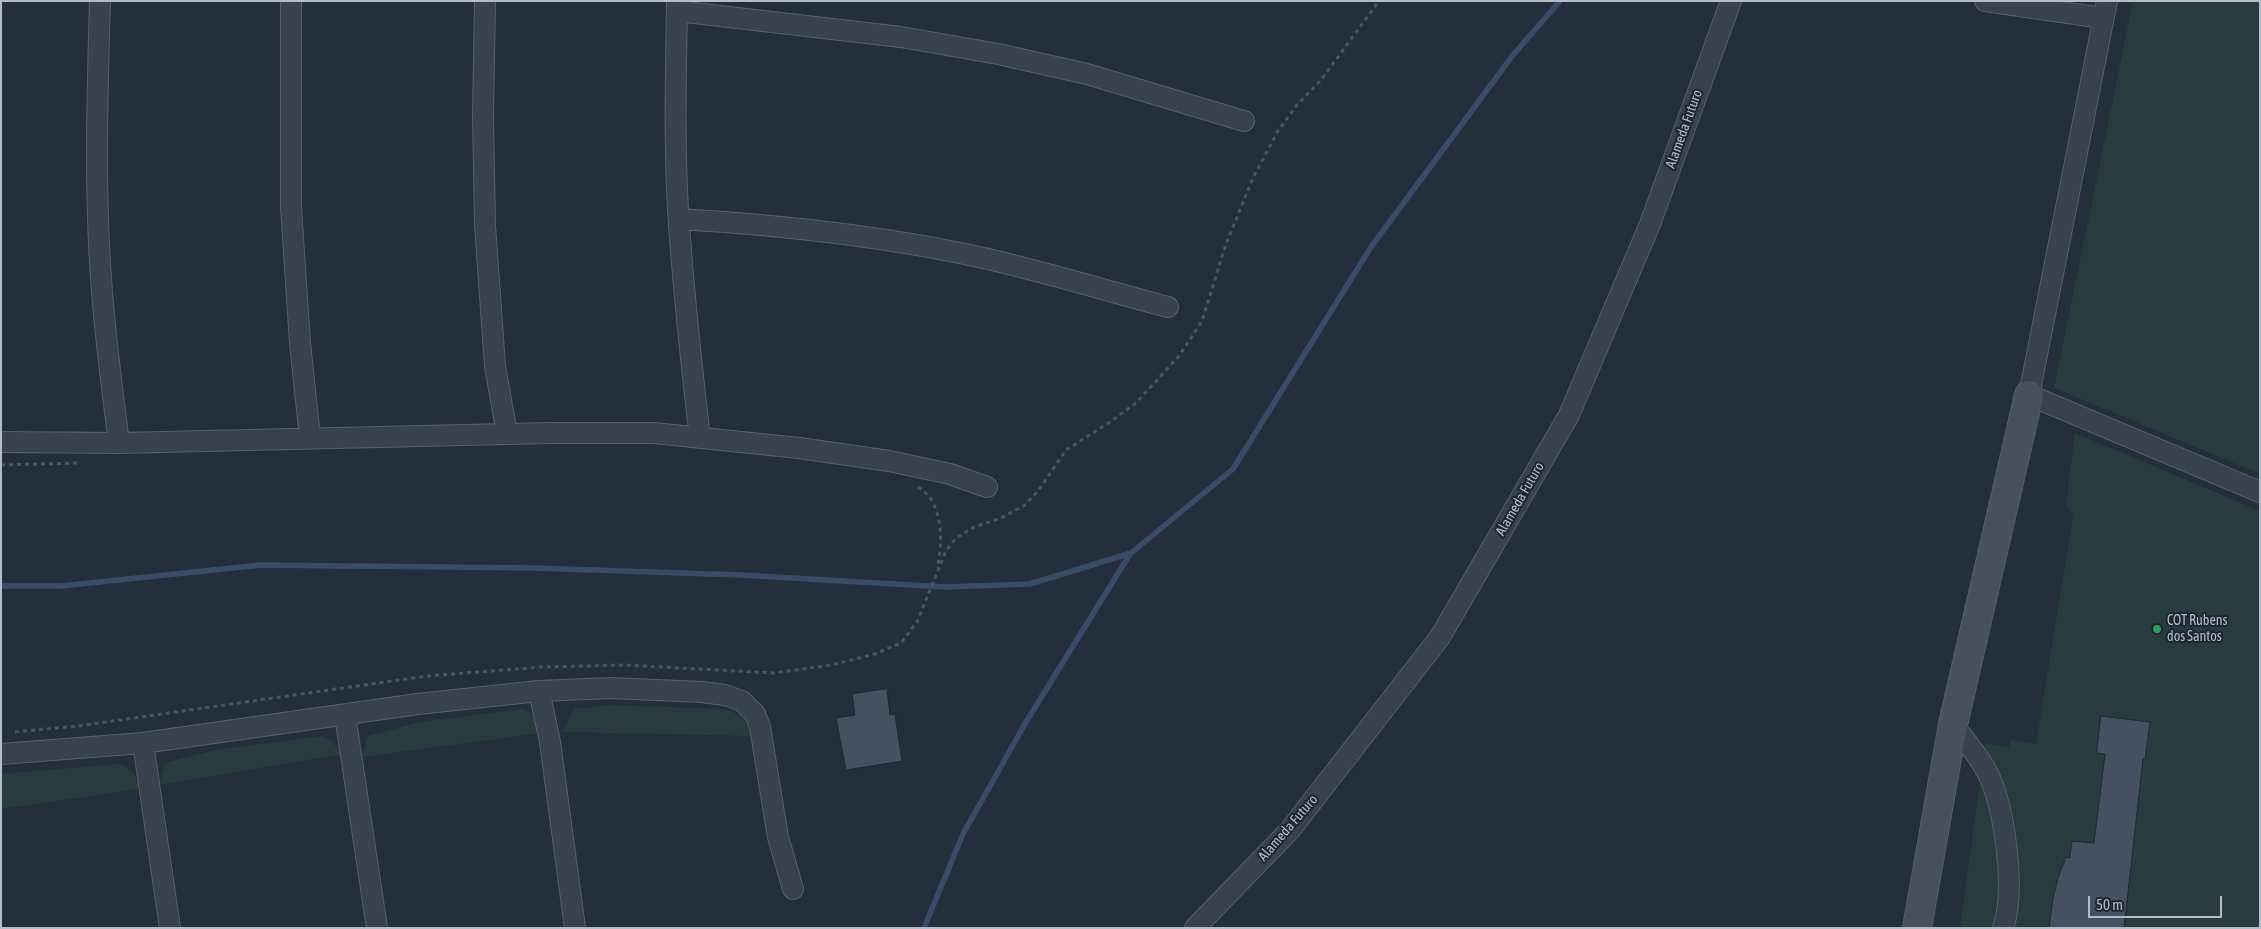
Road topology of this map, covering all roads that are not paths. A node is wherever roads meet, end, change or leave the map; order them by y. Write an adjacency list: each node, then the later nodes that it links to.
1 (100, 1): 16 (street)
2 (291, 1): 13 (street)
3 (485, 1): 12 (street)
4 (1731, 1): 28 (street, Alameda Futuro)
5 (1985, 1): 7 (street)
6 (677, 6): 8 (street); 9 (street)
7 (2105, 10): 11 (street)
8 (1244, 121)
9 (679, 219): 10 (street); 14 (street)
10 (1168, 307)
11 (2029, 395): 18 (street); 21 (street)
12 (507, 434): 13 (street); 14 (street)
13 (310, 438): 16 (street)
14 (700, 438): 17 (street)
15 (1, 442): 16 (street)
16 (119, 443)
17 (987, 487)
18 (2260, 492)
19 (539, 691): 20 (street); 24 (street); 27 (street)
20 (344, 715): 22 (street); 26 (street)
21 (1953, 724): 29 (street); 30 (street)
22 (143, 743): 23 (street); 25 (street)
23 (4, 756)
24 (793, 889)
25 (170, 928)
26 (377, 928)
27 (575, 928)
28 (1195, 928)
29 (1917, 928)
30 (2003, 928)

